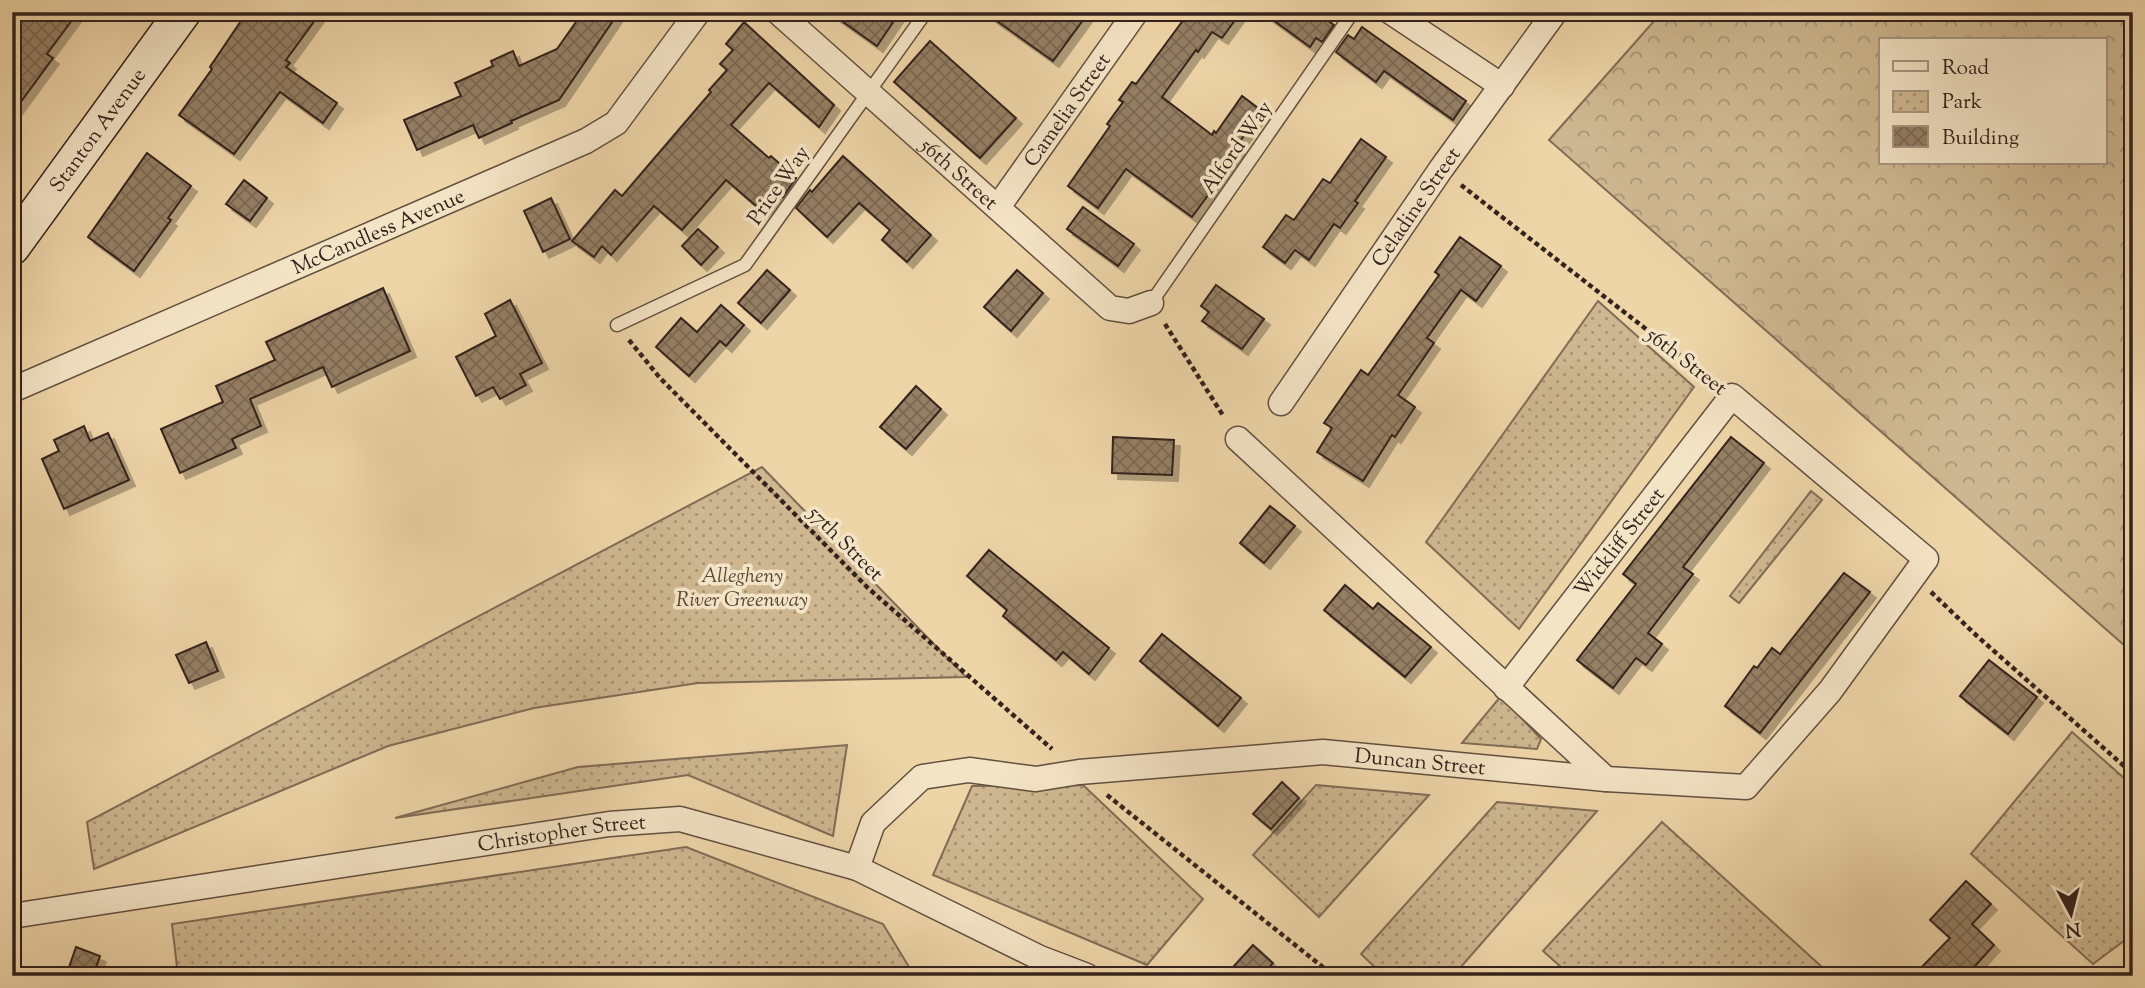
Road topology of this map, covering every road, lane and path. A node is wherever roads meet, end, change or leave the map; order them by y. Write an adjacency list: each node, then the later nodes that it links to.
1 (183, 12): 13 (street, Stanton Avenue)
2 (698, 12): 16 (street, McCandless Avenue)
3 (778, 12): 10 (street, 56th Street)
4 (926, 12): 10 (lane, Price Way)
5 (1136, 12): 12 (street, Camelia Street)
6 (1353, 12): 14 (lane, Alford Way)
7 (1391, 12): 9 (street)
8 (1555, 12): 9 (street, Celadine Street)
9 (1502, 86): 11 (street, Celadine Street)
10 (868, 92): 12 (street, 56th Street); 15 (lane, Price Way)
11 (1441, 169): 17 (path, 56th Street); 18 (street, Celadine Street)
12 (998, 207): 14 (street, 56th Street)
13 (12, 247)
14 (1151, 303): 19 (path)
15 (617, 325): 22 (path, 57th Street)
16 (12, 390)
17 (1732, 396): 20 (street, 56th Street); 21 (street, Wickliff Street)
18 (1280, 403)
19 (1238, 439): 21 (street)
20 (1920, 567): 23 (path); 24 (street, Duncan Street)
21 (1507, 688): 24 (street)
22 (1061, 757)
23 (2133, 775)
24 (1606, 779): 26 (street, Duncan Street)
25 (1099, 789): 29 (path)
26 (857, 868): 27 (street, Christopher Street); 28 (street, Christopher Street)
27 (12, 916)
28 (1087, 976)
29 (1334, 976)

